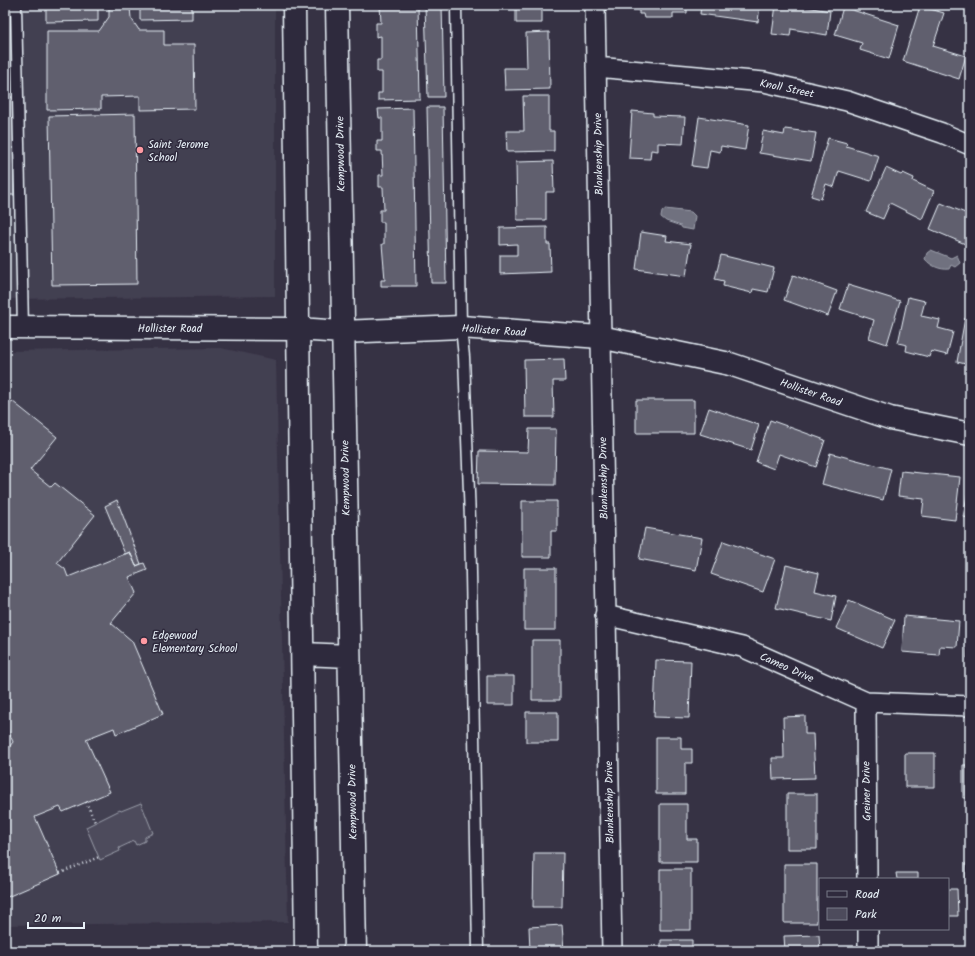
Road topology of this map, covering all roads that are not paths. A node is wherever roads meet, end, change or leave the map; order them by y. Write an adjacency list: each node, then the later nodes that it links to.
1 (294, 5): 10 (main road)
2 (337, 5): 11 (main road, Kempwood Drive)
3 (456, 5): 9 (lane)
4 (595, 5): 6 (street, Blankenship Drive)
5 (5, 7): 8 (lane)
6 (596, 67): 7 (street, Knoll Street); 12 (street, Blankenship Drive)
7 (970, 145)
8 (14, 327): 10 (main road, Hollister Road)
9 (461, 327): 11 (main road, Hollister Road); 12 (main road, Hollister Road); 23 (lane)
10 (298, 329): 11 (main road, Hollister Road); 15 (main road)
11 (342, 332): 16 (main road, Kempwood Drive)
12 (600, 337): 13 (main road, Hollister Road); 14 (street, Blankenship Drive)
13 (970, 434)
14 (605, 614): 17 (street, Cameo Drive); 24 (street, Blankenship Drive)
15 (303, 654): 16 (main road); 21 (main road)
16 (349, 656): 22 (main road, Kempwood Drive)
17 (866, 702): 18 (street, Cameo Drive); 19 (street, Greiner Drive)
18 (970, 706)
19 (867, 878)
20 (868, 930): 25 (street)
21 (306, 951)
22 (355, 951)
23 (478, 951)
24 (612, 951)
25 (868, 951)

